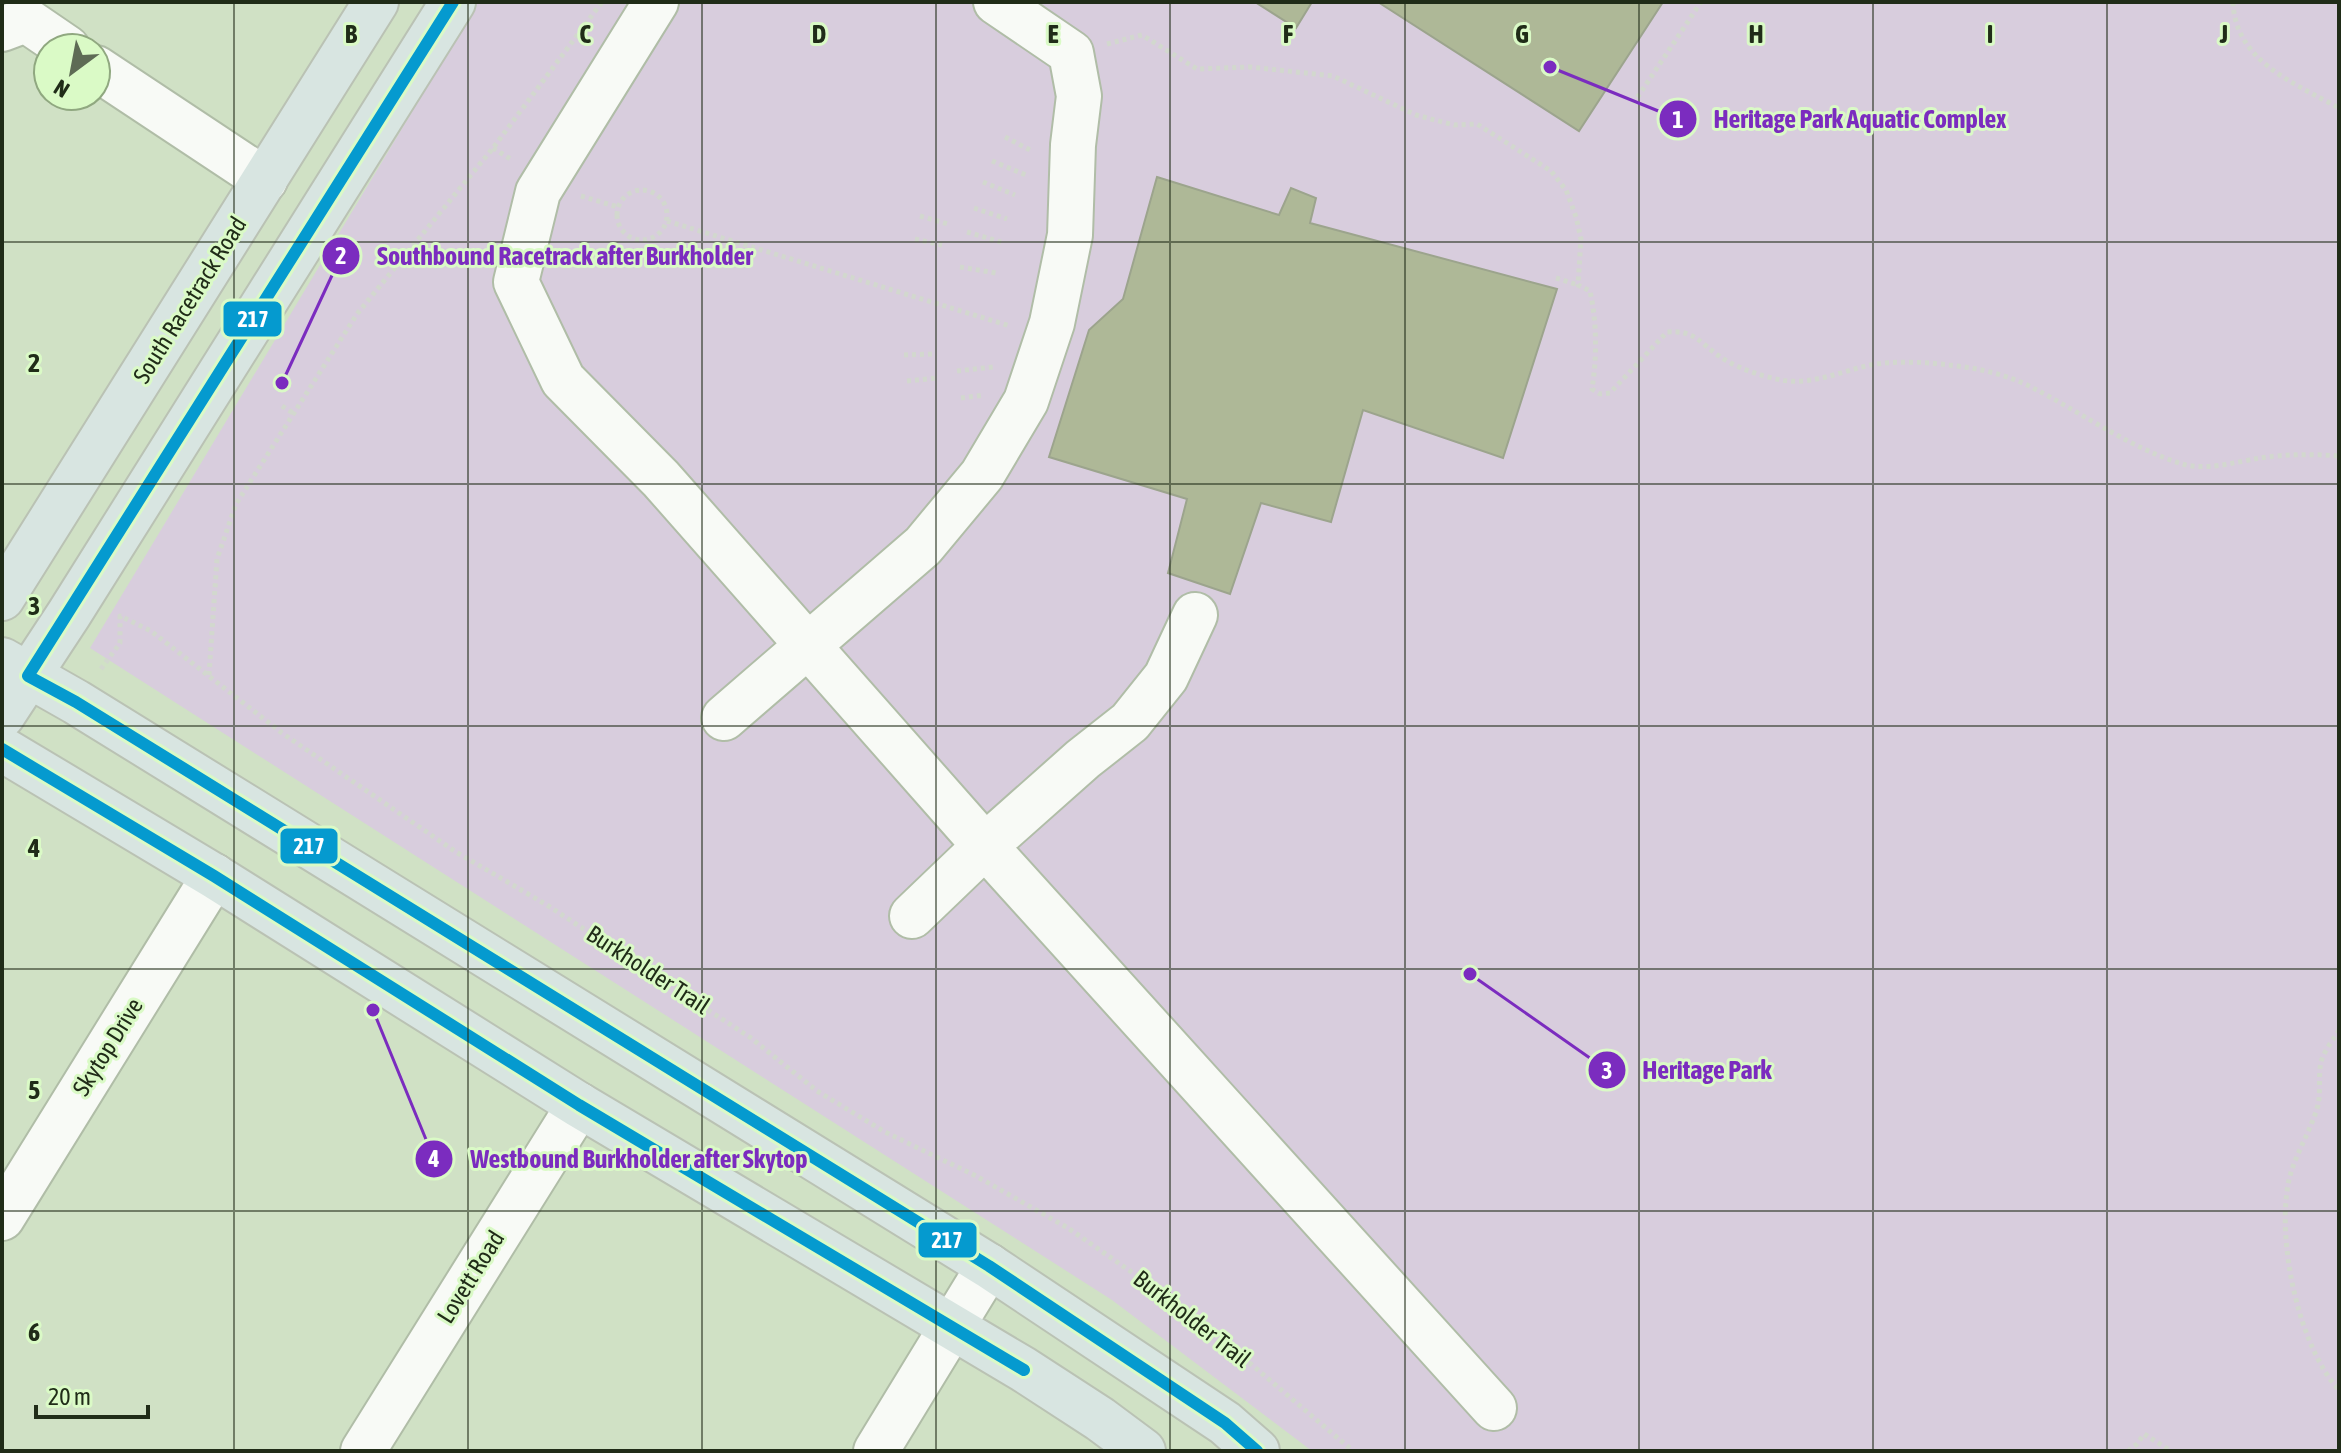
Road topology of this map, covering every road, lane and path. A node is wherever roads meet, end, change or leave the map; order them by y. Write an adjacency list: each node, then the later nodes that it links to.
1 (376, 2): 16 (main road, South Racetrack Road)
2 (453, 2): 45 (main road)
3 (602, 2): 40 (path)
4 (656, 2): 44 (street)
5 (996, 2): 32 (street)
6 (1701, 2): 10 (path)
7 (2233, 2): 11 (path)
8 (1097, 42): 31 (path)
9 (112, 79): 16 (street)
10 (1633, 104)
11 (2339, 108)
12 (1005, 137): 13 (path)
13 (1038, 154)
14 (992, 161): 15 (path)
15 (1026, 175)
16 (265, 180): 42 (main road, South Racetrack Road)
17 (983, 182): 18 (path)
18 (1015, 195)
19 (974, 208): 21 (path)
20 (920, 216): 23 (path)
21 (1007, 219)
22 (667, 221): 22 (path); 32 (path)
23 (948, 224)
24 (967, 232): 26 (path)
25 (915, 239): 27 (path)
26 (1001, 242)
27 (942, 245)
28 (960, 267): 29 (path)
29 (996, 273)
30 (1556, 278): 31 (path)
31 (1578, 285): 41 (path)
32 (1047, 337): 44 (street)
33 (935, 354): 34 (path)
34 (904, 355)
35 (993, 367): 36 (path)
36 (957, 371)
37 (937, 378): 38 (path)
38 (907, 381)
39 (282, 406): 40 (path)
40 (293, 413): 46 (path)
41 (2339, 456)
42 (2, 598)
43 (1195, 615): 51 (street)
44 (807, 644): 49 (street); 51 (street)
45 (15, 668): 47 (main road); 48 (main road)
46 (209, 675): 47 (path, Burkholder Trail); 65 (path, Burkholder Trail)
47 (76, 702): 57 (main road)
48 (2, 716)
49 (724, 718)
50 (2, 749): 52 (main road)
51 (985, 846): 53 (street); 60 (street)
52 (214, 876): 55 (main road); 56 (street, Skytop Drive)
53 (912, 916)
54 (2339, 1030): 59 (path)
55 (579, 1105): 58 (main road); 61 (street, Lovett Road)
56 (2, 1218)
57 (989, 1266): 58 (street); 64 (main road)
58 (951, 1327): 62 (street); 63 (main road)
59 (2339, 1390)
60 (1494, 1408)
61 (363, 1451)
62 (876, 1451)
63 (1143, 1451)
64 (1257, 1451)
65 (1353, 1451)
66 (2128, 1451): 67 (path)
67 (2171, 1451)

